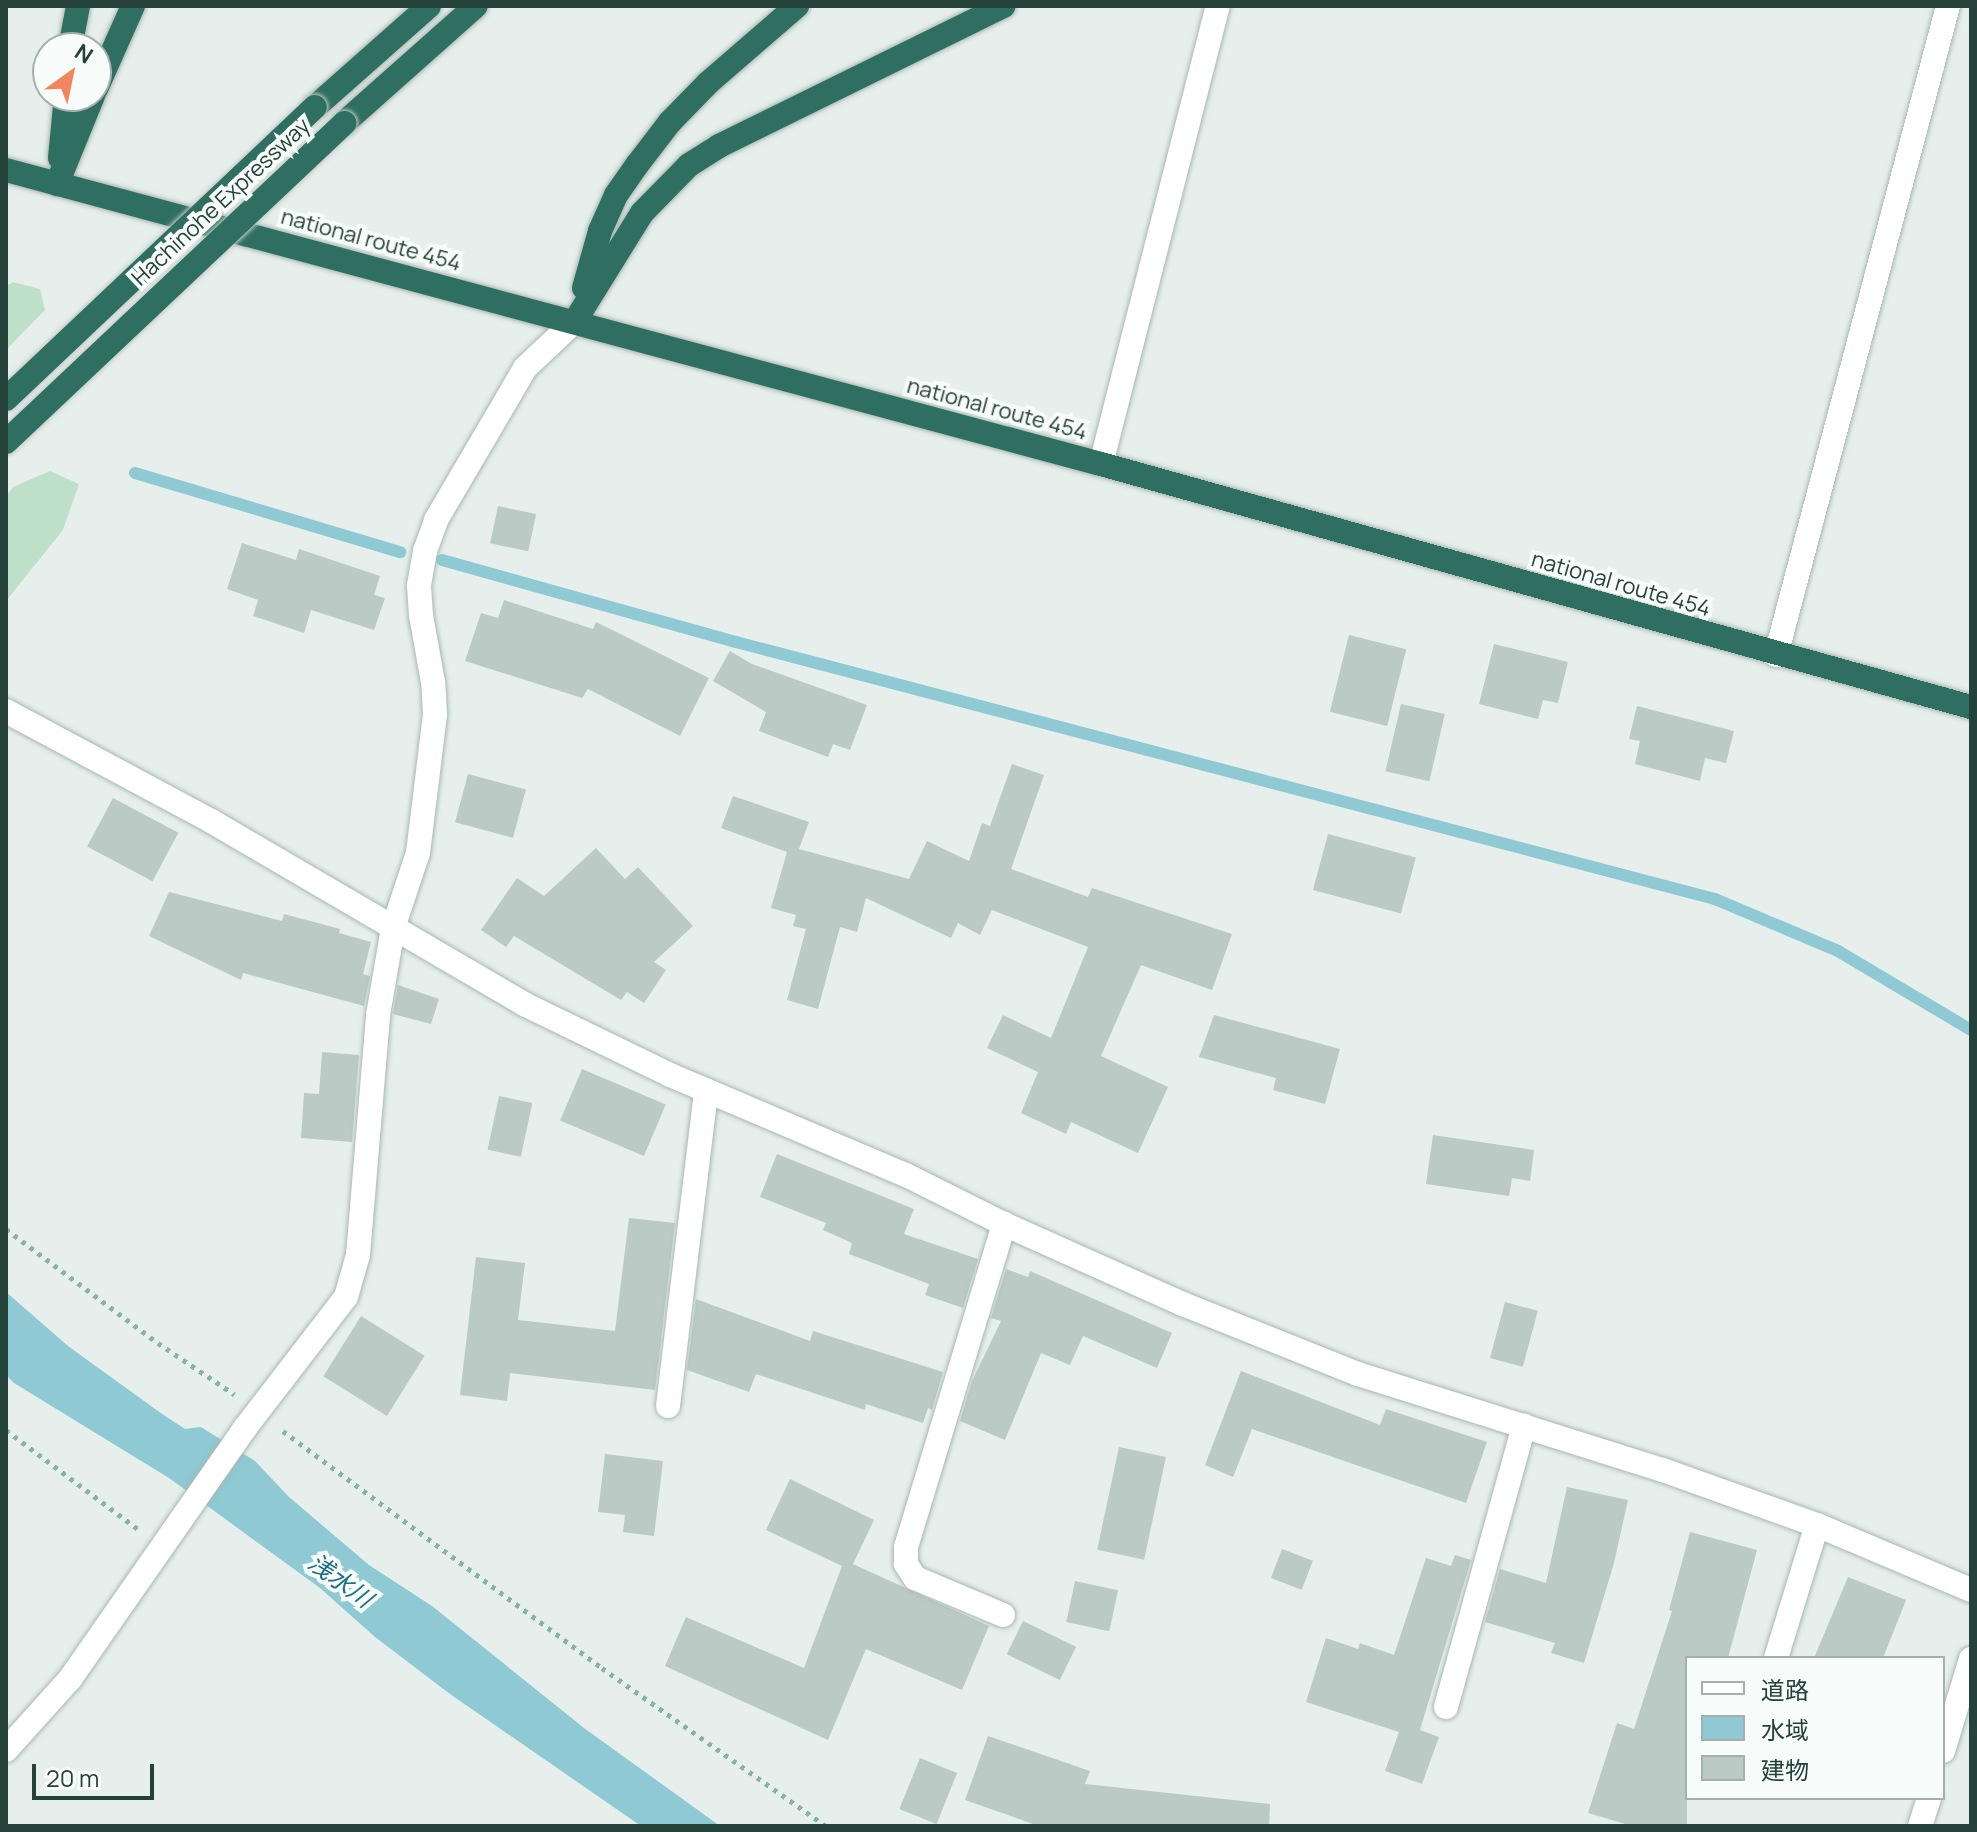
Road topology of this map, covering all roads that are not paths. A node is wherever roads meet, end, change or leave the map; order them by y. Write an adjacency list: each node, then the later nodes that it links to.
1 (78, 6): 9 (highway)
2 (133, 6): 10 (highway)
3 (429, 6): 16 (highway, Hachinohe Expressway, bridge)
4 (476, 6): 17 (highway, Hachinohe Expressway, bridge)
5 (797, 6): 15 (highway)
6 (1003, 6): 15 (highway)
7 (1218, 6): 18 (street)
8 (1948, 6): 19 (street)
9 (73, 32)
10 (112, 53)
11 (64, 112): 14 (highway)
12 (86, 112): 14 (highway)
13 (6, 170): 14 (highway, national route 454)
14 (57, 184): 15 (highway, national route 454)
15 (575, 321): 18 (highway, national route 454); 22 (street)
16 (6, 399)
17 (6, 442)
18 (1101, 464): 19 (highway, national route 454)
19 (1776, 655): 20 (highway, national route 454)
20 (1971, 707)
21 (6, 711): 22 (street)
22 (393, 928): 23 (street); 34 (street)
23 (706, 1090): 24 (street); 25 (street)
24 (1004, 1224): 26 (street); 29 (street)
25 (668, 1406)
26 (1524, 1426): 27 (street); 32 (street)
27 (1817, 1525): 28 (street); 30 (street)
28 (1971, 1590)
29 (1003, 1615)
30 (1777, 1656)
31 (1971, 1659): 33 (street)
32 (1446, 1707)
33 (1945, 1744)
34 (6, 1750)
35 (1928, 1800): 36 (street)
36 (1920, 1826)

